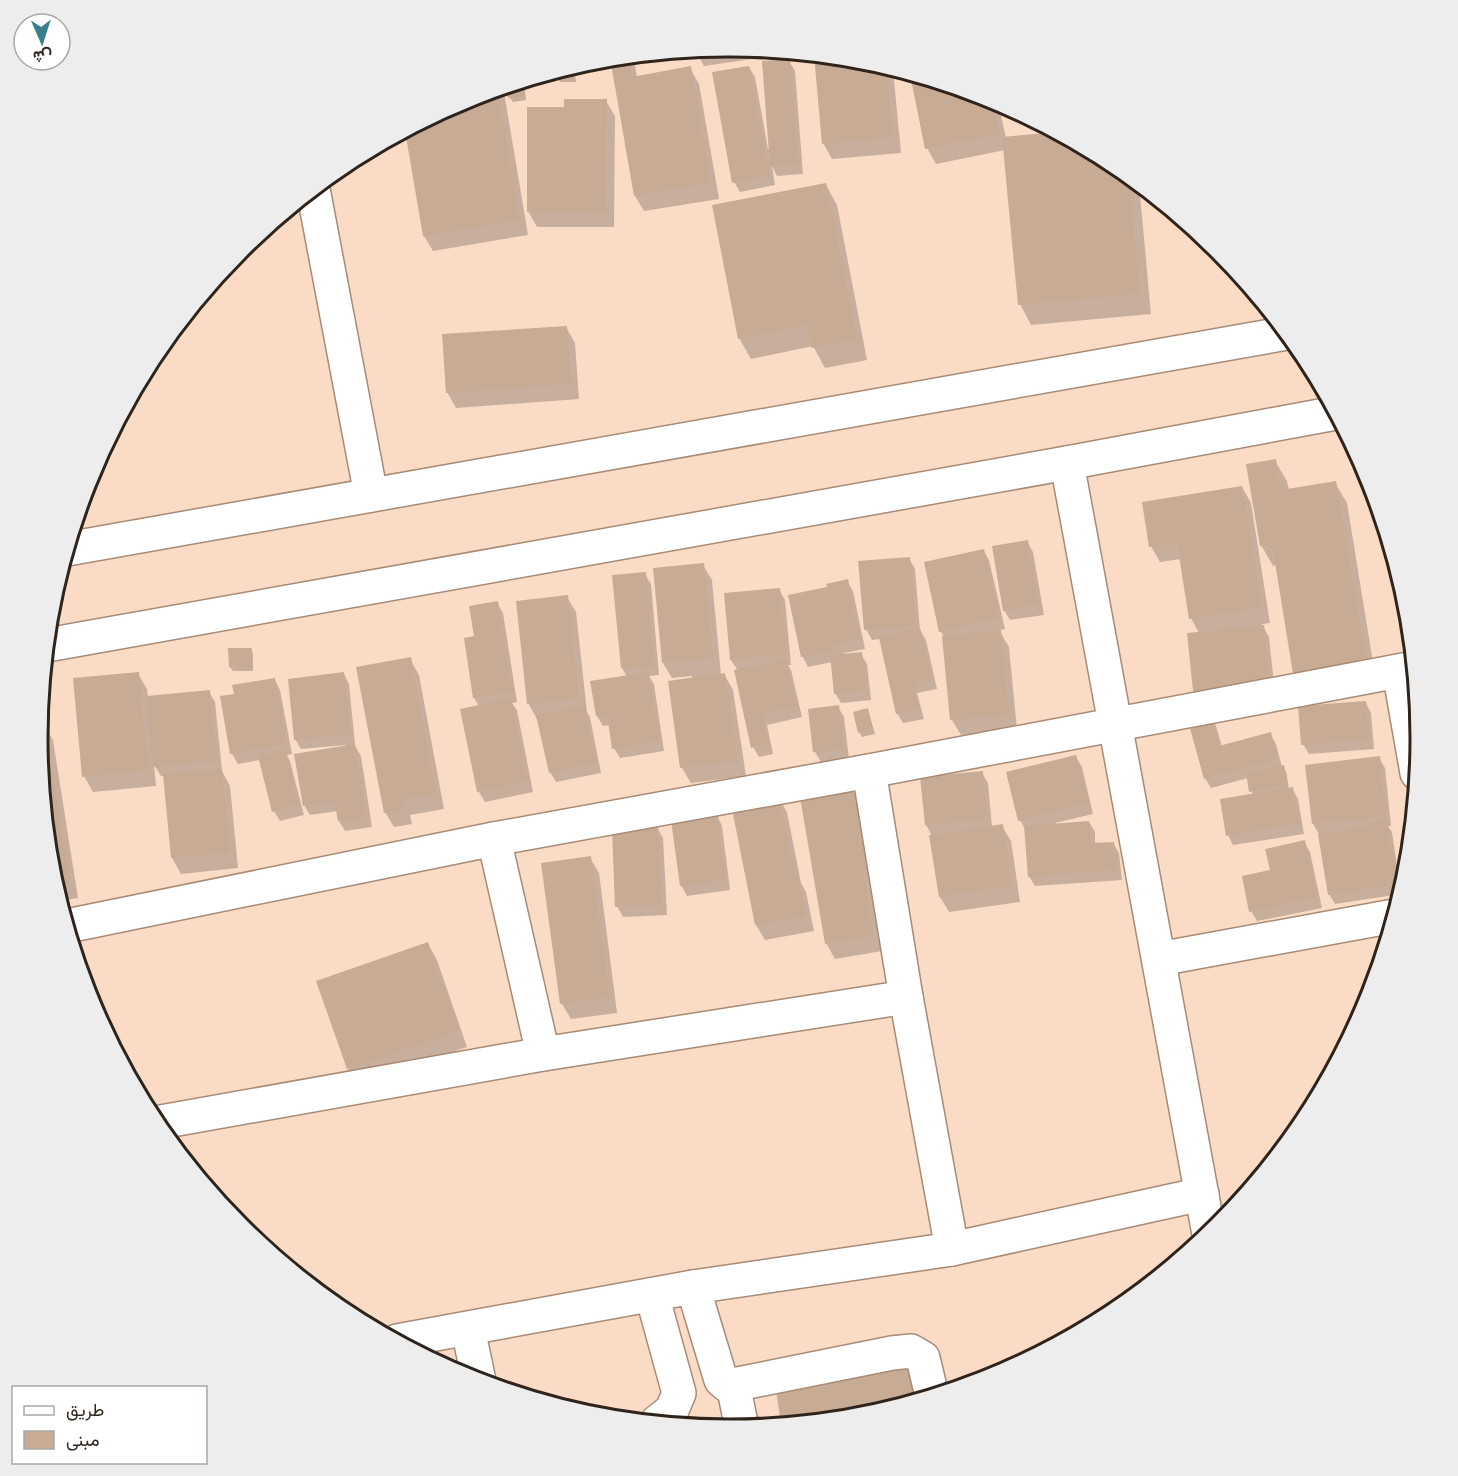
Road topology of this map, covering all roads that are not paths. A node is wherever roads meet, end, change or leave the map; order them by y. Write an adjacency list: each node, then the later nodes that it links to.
1 (315, 198): 5 (street)
2 (1277, 335): 5 (street)
3 (1328, 415): 4 (street)
4 (1067, 463): 7 (street); 10 (street)
5 (371, 495): 6 (street)
6 (75, 548)
7 (55, 644)
8 (1406, 670): 9 (street); 10 (street)
9 (1409, 699)
10 (1117, 725): 11 (street); 15 (street)
11 (869, 771): 12 (street); 16 (street)
12 (494, 839): 14 (street); 17 (street)
13 (1386, 917): 15 (street)
14 (74, 925)
15 (1159, 959): 19 (street)
16 (906, 997): 17 (street); 21 (street)
17 (543, 1054): 18 (street)
18 (166, 1121)
19 (1202, 1194): 20 (street); 21 (street)
20 (1207, 1223)
21 (952, 1249): 22 (street)
22 (693, 1287): 23 (street); 27 (street)
23 (652, 1295): 24 (street); 29 (street)
24 (468, 1329): 25 (street); 26 (street)
25 (409, 1339)
26 (476, 1370)
27 (733, 1385): 28 (street); 30 (street)
28 (930, 1388)
29 (665, 1416)
30 (740, 1419)

